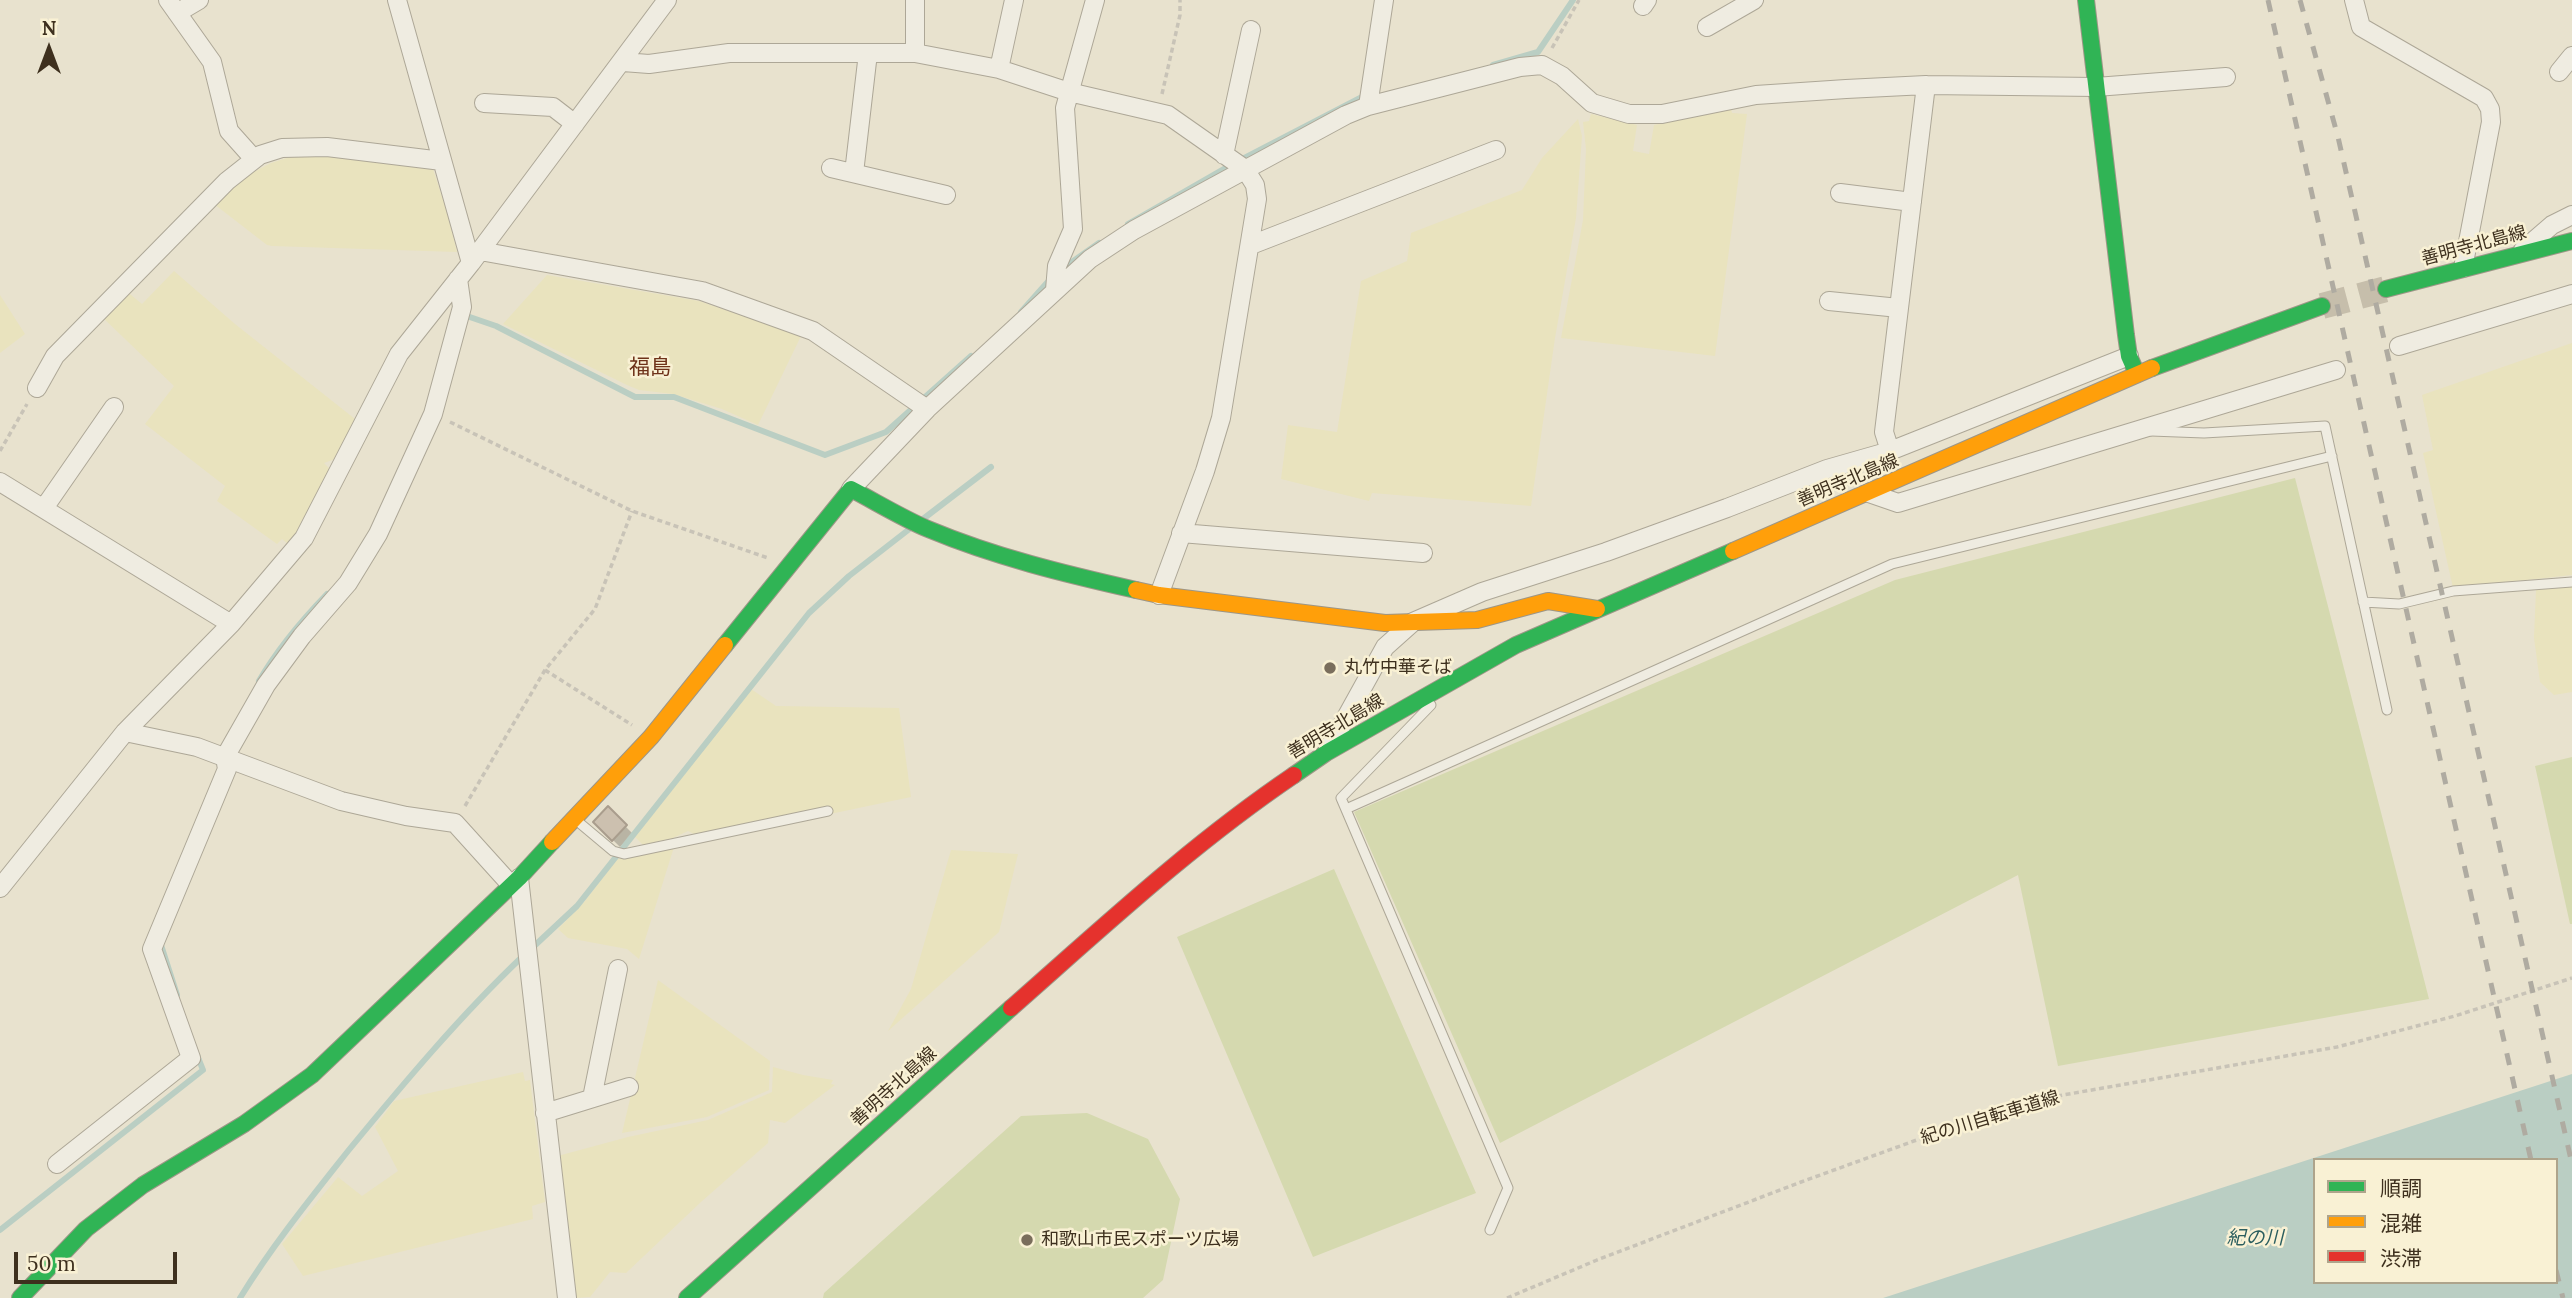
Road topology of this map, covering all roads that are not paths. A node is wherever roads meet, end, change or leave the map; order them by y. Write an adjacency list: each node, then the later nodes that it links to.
1 (199, 0): 11 (street)
2 (397, 0): 29 (street)
3 (667, 0): 17 (street)
4 (915, 0): 15 (street)
5 (1014, 0): 18 (street)
6 (1094, 0): 23 (street)
7 (1384, 0): 25 (street)
8 (1754, 0): 12 (street)
9 (2086, 0): 22 (street)
10 (2354, 0): 41 (street)
11 (173, 7): 28 (street)
12 (1707, 27)
13 (1251, 30): 30 (street)
14 (868, 53): 15 (street); 17 (street); 32 (street)
15 (915, 53): 18 (street)
16 (2572, 56): 19 (street)
17 (623, 62): 26 (street)
18 (999, 69): 23 (street)
19 (2559, 72)
20 (2226, 77): 22 (street)
21 (1926, 85): 22 (street); 25 (street); 35 (street)
22 (2096, 86): 50 (street)
23 (1069, 92): 30 (street); 43 (street)
24 (484, 103): 26 (street)
25 (1368, 106): 30 (street)
26 (575, 124): 40 (street)
27 (1496, 150): 38 (street)
28 (254, 159): 29 (street); 53 (street)
29 (442, 161): 40 (street)
30 (1234, 162): 38 (street); 43 (street)
31 (831, 168): 32 (street)
32 (854, 173): 34 (street)
33 (1840, 193): 35 (street)
34 (946, 195)
35 (1912, 202): 48 (street)
36 (2572, 215): 39 (street)
37 (2572, 241): 39 (street, 善明寺北島線)
38 (1251, 245): 63 (street)
39 (2517, 254): 41 (street, 善明寺北島線)
40 (475, 257): 42 (street); 54 (street)
41 (2463, 268): 44 (street, 善明寺北島線)
42 (458, 279): 70 (street); 75 (street)
43 (1055, 279): 54 (street)
44 (2386, 289)
45 (2572, 294): 49 (street)
46 (1829, 301): 48 (street)
47 (2322, 306): 52 (street, 善明寺北島線)
48 (1899, 308): 57 (street)
49 (2399, 346)
50 (2129, 356): 52 (street); 57 (street)
51 (2336, 370): 56 (street)
52 (2137, 374): 61 (street, 善明寺北島線)
53 (37, 388)
54 (921, 405): 60 (street)
55 (114, 407): 62 (street)
56 (2135, 431): 58 (lane); 61 (street)
57 (1890, 451): 69 (street)
58 (2332, 456): 67 (lane); 76 (lane)
59 (0, 482): 62 (street)
60 (851, 489): 66 (street); 78 (street)
61 (1869, 493): 68 (street, 善明寺北島線)
62 (44, 509): 70 (street)
63 (1181, 533): 64 (street); 66 (street)
64 (1423, 553)
65 (2572, 582): 67 (lane)
66 (1159, 595): 69 (street)
67 (2364, 602): 72 (lane)
68 (1597, 609): 69 (street); 71 (street, 善明寺北島線)
69 (1413, 622): 74 (street)
70 (231, 624): 73 (street)
71 (1454, 680): 74 (street, 善明寺北島線); 76 (lane)
72 (2387, 710)
73 (125, 732): 75 (street); 80 (street)
74 (1326, 753): 89 (street, 善明寺北島線)
75 (225, 757): 79 (street); 85 (street)
76 (1346, 809): 86 (lane)
77 (828, 811): 78 (lane)
78 (574, 819): 79 (street)
79 (515, 882): 84 (street); 87 (street)
80 (0, 888)
81 (618, 969): 83 (street)
82 (629, 1087): 83 (street)
83 (592, 1098): 84 (street)
84 (545, 1113): 88 (street)
85 (57, 1164)
86 (1490, 1230)
87 (20, 1298)
88 (567, 1298)
89 (687, 1298)

